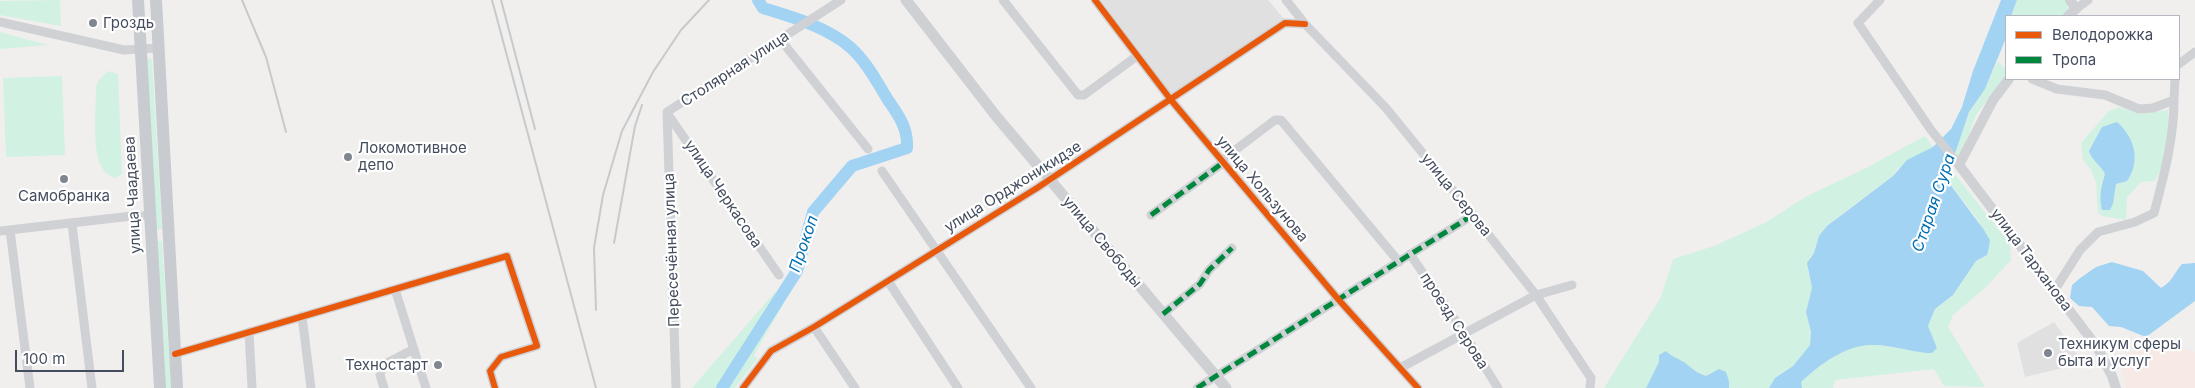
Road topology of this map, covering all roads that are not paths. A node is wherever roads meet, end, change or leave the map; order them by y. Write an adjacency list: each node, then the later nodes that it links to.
1 (138, 0): 15 (main road, улица Чаадаева)
2 (156, 0): 14 (main road)
3 (841, 0): 13 (street, Столярная улица)
4 (906, 0): 29 (main road, улица Свободы)
5 (1003, 0): 17 (street)
6 (1096, 0): 17 (street, улица Хользунова)
7 (1286, 0): 12 (street, улица Серова)
8 (1880, 0): 27 (street, улица Тарханова)
9 (2088, 0): 10 (street)
10 (2071, 8)
11 (0, 22): 15 (street)
12 (1305, 24): 22 (street, улица Орджоникидзе); 31 (street, улица Серова)
13 (780, 39): 24 (street, Столярная улица); 25 (street)
14 (158, 48): 15 (street); 53 (main road)
15 (141, 49): 32 (main road, улица Чаадаева)
16 (2195, 52): 18 (street)
17 (1137, 56): 22 (street, улица Хользунова)
18 (2180, 63)
19 (2008, 80): 27 (street)
20 (2035, 80): 23 (street)
21 (2175, 80): 23 (street)
22 (1171, 100): 26 (street, улица Хользунова); 29 (street, улица Орджоникидзе)
23 (2174, 100): 44 (street)
24 (667, 112): 40 (street, улица Черкасова); 65 (street, Пересечённая улица)
25 (868, 149)
26 (1223, 161): 30 (street); 39 (street); 46 (street, улица Хользунова)
27 (1958, 165): 44 (street, улица Тарханова)
28 (882, 171): 37 (street)
29 (1049, 180): 37 (street, улица Орджоникидзе); 47 (main road, улица Свободы)
30 (1151, 215)
31 (1473, 215): 38 (street); 45 (street, улица Серова)
32 (150, 216): 33 (street); 58 (main road, улица Чаадаева)
33 (72, 224): 34 (street); 57 (street)
34 (10, 230): 35 (street); 56 (street)
35 (0, 231)
36 (1232, 248): 47 (street)
37 (936, 251): 41 (street, улица Орджоникидзе); 69 (street)
38 (1410, 254): 39 (street); 51 (street, проезд Серова)
39 (1398, 262): 46 (street)
40 (779, 275)
41 (888, 281): 49 (street, улица Орджоникидзе); 68 (street)
42 (1572, 285): 45 (street)
43 (395, 289): 48 (street); 52 (street); 64 (street)
44 (2054, 291): 75 (street, улица Тарханова)
45 (1536, 295): 51 (street); 74 (street, улица Серова)
46 (1338, 299): 54 (street, улица Хользунова); 55 (street)
47 (1164, 314): 55 (main road, улица Свободы)
48 (302, 316): 50 (street); 61 (street)
49 (814, 327): 66 (street, улица Орджоникидзе); 67 (street)
50 (249, 332): 53 (street); 60 (street)
51 (1464, 332): 54 (street); 73 (street, проезд Серова)
52 (414, 349): 62 (street); 63 (street)
53 (175, 354): 59 (main road)
54 (1400, 368): 72 (street, улица Хользунова)
55 (1216, 377): 70 (street); 71 (main road, улица Свободы)
56 (30, 388)
57 (92, 388)
58 (160, 388)
59 (177, 388)
60 (252, 388)
61 (311, 388)
62 (384, 388)
63 (426, 388)
64 (495, 388)
65 (676, 388)
66 (743, 388)
67 (855, 388)
68 (958, 388)
69 (1031, 388)
70 (1198, 388)
71 (1226, 388)
72 (1418, 388)
73 (1498, 388)
74 (1590, 388)
75 (2116, 388)

